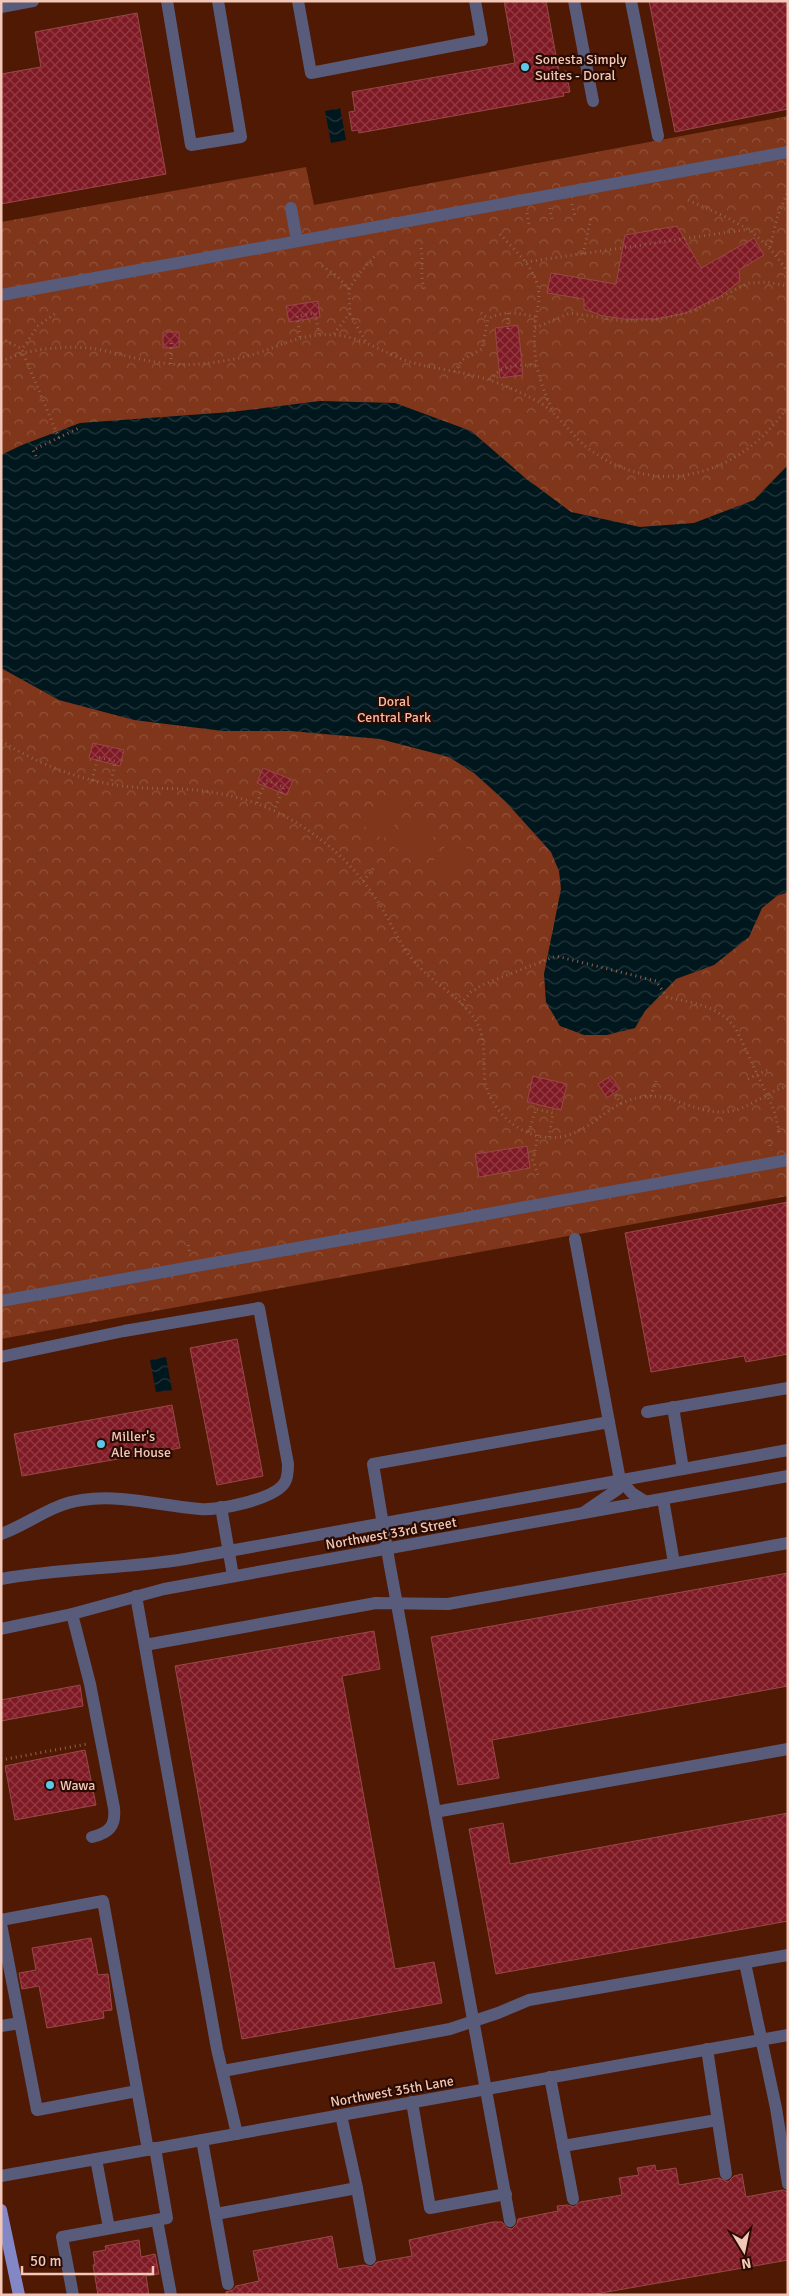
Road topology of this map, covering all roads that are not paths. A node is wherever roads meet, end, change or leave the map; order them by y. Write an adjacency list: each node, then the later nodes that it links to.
1 (33, 1): 8 (street)
2 (167, 1): 3 (street)
3 (218, 1)
4 (298, 1): 5 (street)
5 (475, 1)
6 (574, 1): 9 (street)
7 (631, 1): 10 (street)
8 (1, 7)
9 (593, 100)
10 (658, 136)
11 (788, 152): 13 (street)
12 (291, 208): 13 (street)
13 (297, 241): 14 (street)
14 (1, 295)
15 (788, 1160): 17 (street)
16 (575, 1239): 22 (street)
17 (1, 1301)
18 (1, 1356): 29 (street)
19 (788, 1388): 20 (street)
20 (673, 1407): 21 (street); 24 (street)
21 (648, 1412)
22 (609, 1422): 26 (street); 31 (street)
23 (788, 1450): 24 (street, Northwest 33rd Street)
24 (683, 1469): 26 (street, Northwest 33rd Street)
25 (788, 1476): 27 (street, Northwest 33rd Street)
26 (620, 1480): 28 (street); 30 (street); 31 (street, Northwest 33rd Street)
27 (663, 1499): 28 (street, Northwest 33rd Street); 36 (street)
28 (646, 1502): 30 (street, Northwest 33rd Street)
29 (221, 1506): 32 (street); 35 (street)
30 (583, 1513): 34 (street, Northwest 33rd Street)
31 (383, 1523): 34 (street); 35 (street, Northwest 33rd Street)
32 (1, 1534)
33 (788, 1543): 36 (street)
34 (387, 1548): 37 (street, Northwest 33rd Street); 40 (street)
35 (229, 1551): 37 (street); 38 (street, Northwest 33rd Street)
36 (674, 1564): 40 (street)
37 (233, 1576): 39 (street, Northwest 33rd Street)
38 (1, 1579)
39 (136, 1596): 41 (street, Northwest 33rd Street); 43 (street)
40 (397, 1604): 43 (street); 45 (street)
41 (72, 1614): 42 (street, Northwest 33rd Street); 46 (street)
42 (1, 1629)
43 (145, 1645): 58 (street)
44 (788, 1749): 45 (street)
45 (436, 1812): 52 (street)
46 (92, 1837)
47 (1, 1920): 61 (street)
48 (1, 1924): 49 (street)
49 (3, 1941): 53 (street)
50 (788, 1955): 51 (street)
51 (745, 1962): 52 (street); 56 (street)
52 (473, 2022): 58 (street); 60 (street)
53 (20, 2023): 54 (street); 61 (street)
54 (1, 2026)
55 (788, 2034): 56 (street, Northwest 35th Lane)
56 (760, 2039): 57 (street, Northwest 35th Lane); 63 (street)
57 (706, 2049): 59 (street, Northwest 35th Lane); 65 (street)
58 (223, 2071): 66 (street)
59 (550, 2077): 60 (street, Northwest 35th Lane); 68 (street)
60 (486, 2089): 62 (street, Northwest 35th Lane); 75 (street)
61 (137, 2091): 69 (street)
62 (412, 2102): 64 (street, Northwest 35th Lane); 75 (street)
63 (782, 2107): 73 (street)
64 (341, 2115): 66 (street, Northwest 35th Lane); 74 (street)
65 (717, 2120): 68 (street); 71 (street)
66 (237, 2134): 67 (street, Northwest 35th Lane)
67 (202, 2140): 69 (street, Northwest 35th Lane); 78 (street)
68 (563, 2146): 76 (street)
69 (152, 2149): 70 (street, Northwest 35th Lane); 79 (street)
70 (96, 2159): 72 (street, Northwest 35th Lane); 81 (street)
71 (726, 2174)
72 (1, 2176)
73 (788, 2184)
74 (357, 2188): 78 (street); 82 (street)
75 (506, 2194): 80 (street)
76 (573, 2200)
77 (1, 2210): 84 (main road)
78 (216, 2214): 83 (street)
79 (157, 2220): 81 (street); 86 (street)
80 (510, 2220)
81 (109, 2228): 85 (street)
82 (370, 2259)
83 (228, 2284)
84 (18, 2295)
85 (74, 2295)
86 (171, 2295)

